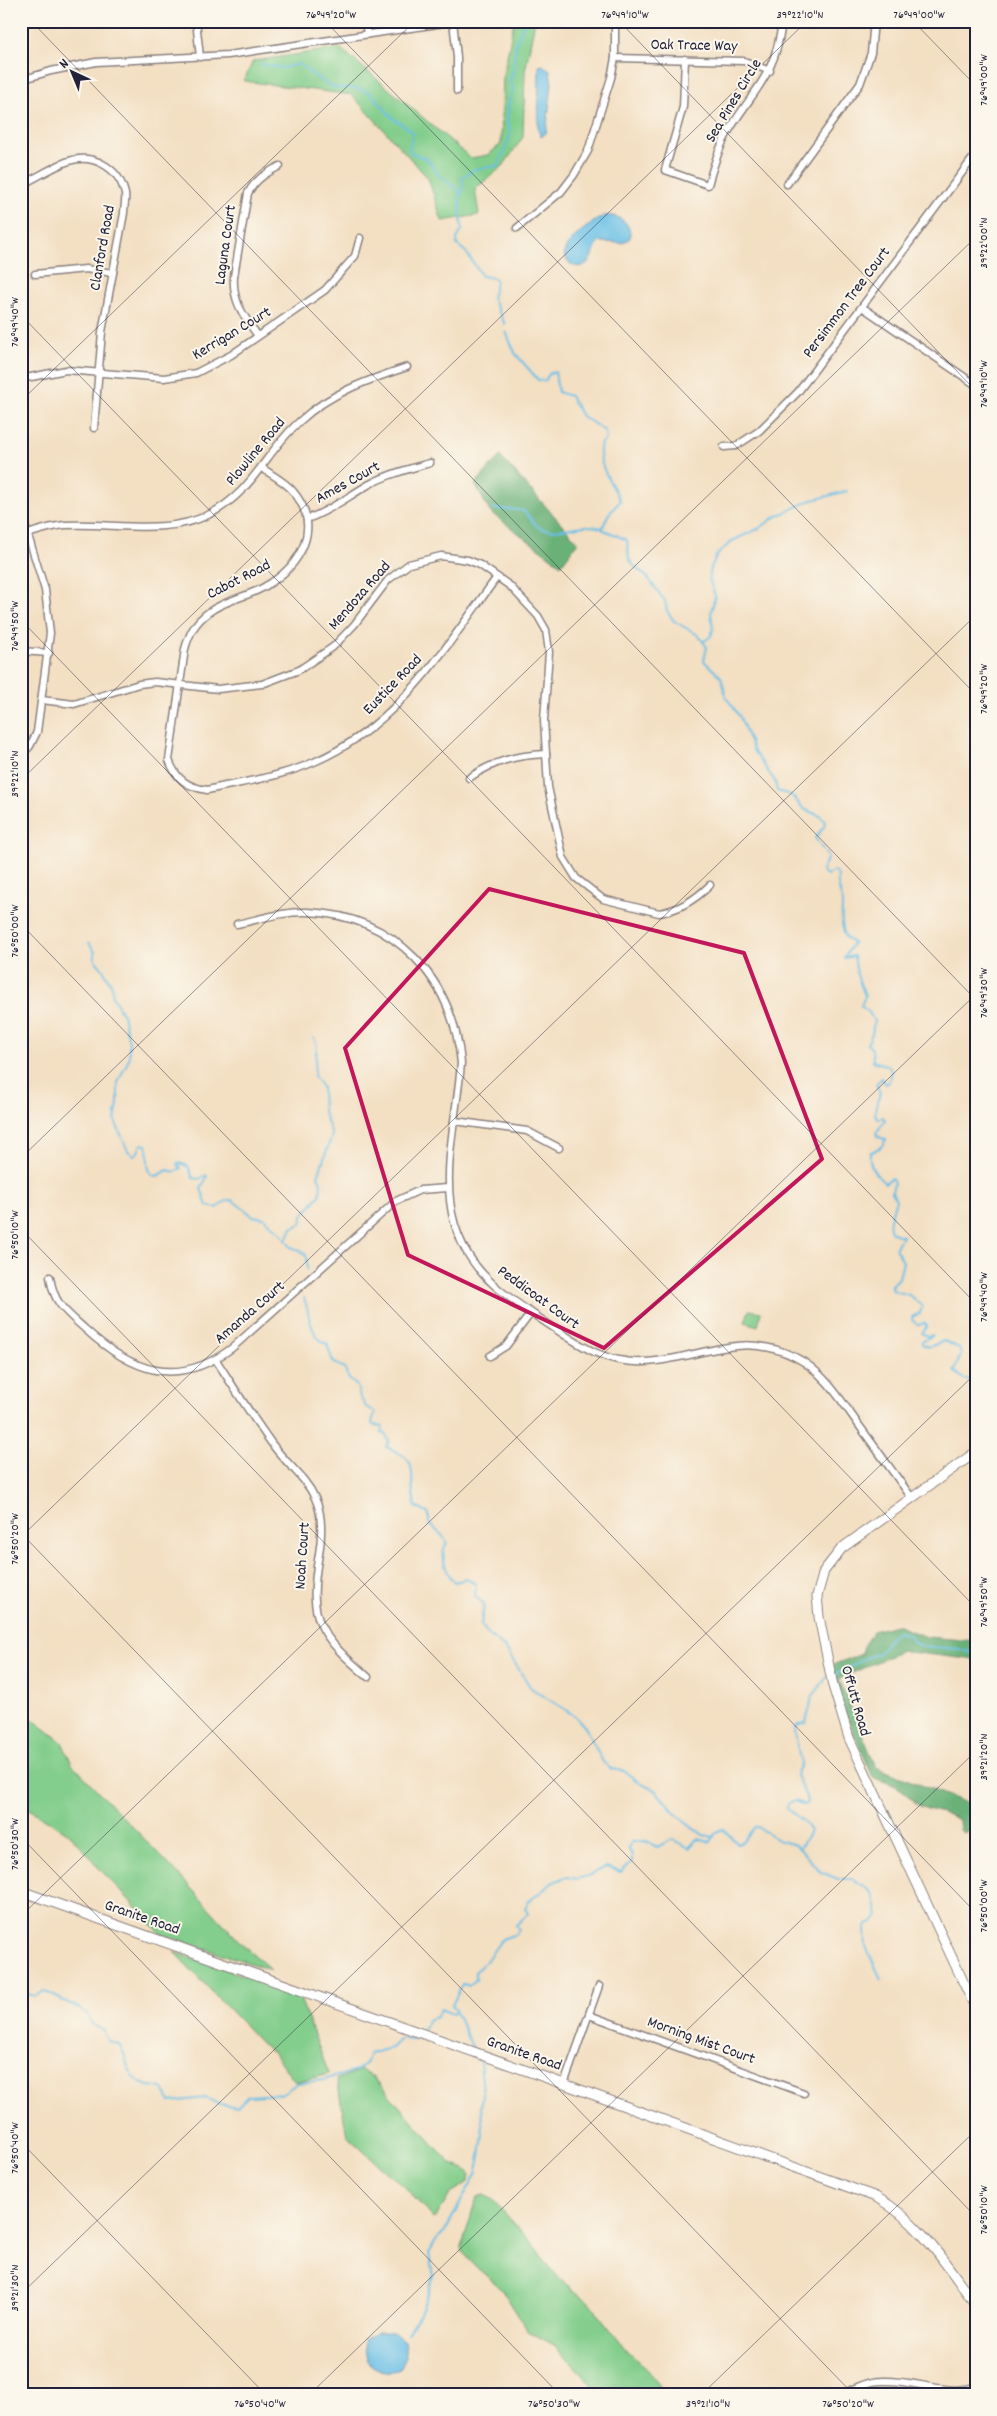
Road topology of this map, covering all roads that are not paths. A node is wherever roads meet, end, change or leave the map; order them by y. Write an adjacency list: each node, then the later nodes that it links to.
1 (196, 21): 9 (street)
2 (365, 21): 8 (street)
3 (458, 21): 7 (street)
4 (616, 21): 10 (street)
5 (782, 21): 12 (street, Sea Pines Circle)
6 (874, 21): 17 (street)
7 (453, 22): 8 (street); 14 (street)
8 (367, 34): 9 (street)
9 (200, 57): 13 (street)
10 (615, 58): 11 (street, Oak Trace Way); 19 (street)
11 (686, 60): 12 (street, Oak Trace Way); 12 (street, Sea Pines Circle)
12 (770, 71)
13 (21, 80)
14 (457, 91)
15 (976, 154): 23 (street, Persimmon Tree Court)
16 (280, 166): 24 (street, Laguna Court)
17 (787, 184)
18 (21, 185): 21 (street, Clanford Road)
19 (517, 228)
20 (360, 238): 24 (street, Kerrigan Court)
21 (113, 272): 22 (street); 26 (street, Clanford Road)
22 (35, 274)
23 (862, 307): 28 (street); 30 (street, Persimmon Tree Court)
24 (258, 336): 26 (street, Kerrigan Court)
25 (407, 368): 32 (street, Plowline Road)
26 (99, 374): 27 (street, Kerrigan Court); 29 (street, Clanford Road)
27 (21, 379)
28 (976, 386)
29 (94, 428)
30 (724, 447)
31 (430, 463): 34 (street, Ames Court)
32 (262, 468): 34 (street, Cabot Road); 35 (street, Plowline Road)
33 (21, 513): 35 (street)
34 (307, 519): 39 (street, Cabot Road)
35 (28, 534): 38 (street)
36 (497, 577): 39 (street, Mendoza Road); 41 (street, Mendoza Road); 44 (street, Eustice Road)
37 (21, 651): 38 (street)
38 (49, 653): 40 (street)
39 (180, 685): 40 (street, Mendoza Road); 44 (street, Cabot Road)
40 (42, 700): 42 (street)
41 (546, 754): 43 (street); 45 (street, Mendoza Road)
42 (21, 756)
43 (469, 778)
44 (249, 781)
45 (710, 885)
46 (237, 924): 47 (street, Peddicoat Court)
47 (455, 1121): 48 (street); 49 (street, Peddicoat Court)
48 (559, 1148)
49 (448, 1188): 51 (street, Peddicoat Court); 53 (street, Amanda Court)
50 (50, 1277): 53 (street, Amanda Court)
51 (531, 1313): 52 (street); 55 (street, Peddicoat Court)
52 (490, 1356)
53 (216, 1360): 56 (street, Noah Court)
54 (976, 1452): 55 (street, Offutt Road)
55 (912, 1498): 59 (street, Offutt Road)
56 (368, 1677)
57 (21, 1892): 61 (street, Granite Road)
58 (599, 1986): 60 (street)
59 (976, 2008)
60 (589, 2015): 61 (street); 62 (street, Morning Mist Court)
61 (564, 2084): 63 (street, Granite Road)
62 (804, 2093)
63 (976, 2305)
64 (976, 2387): 65 (street)
65 (842, 2395)

